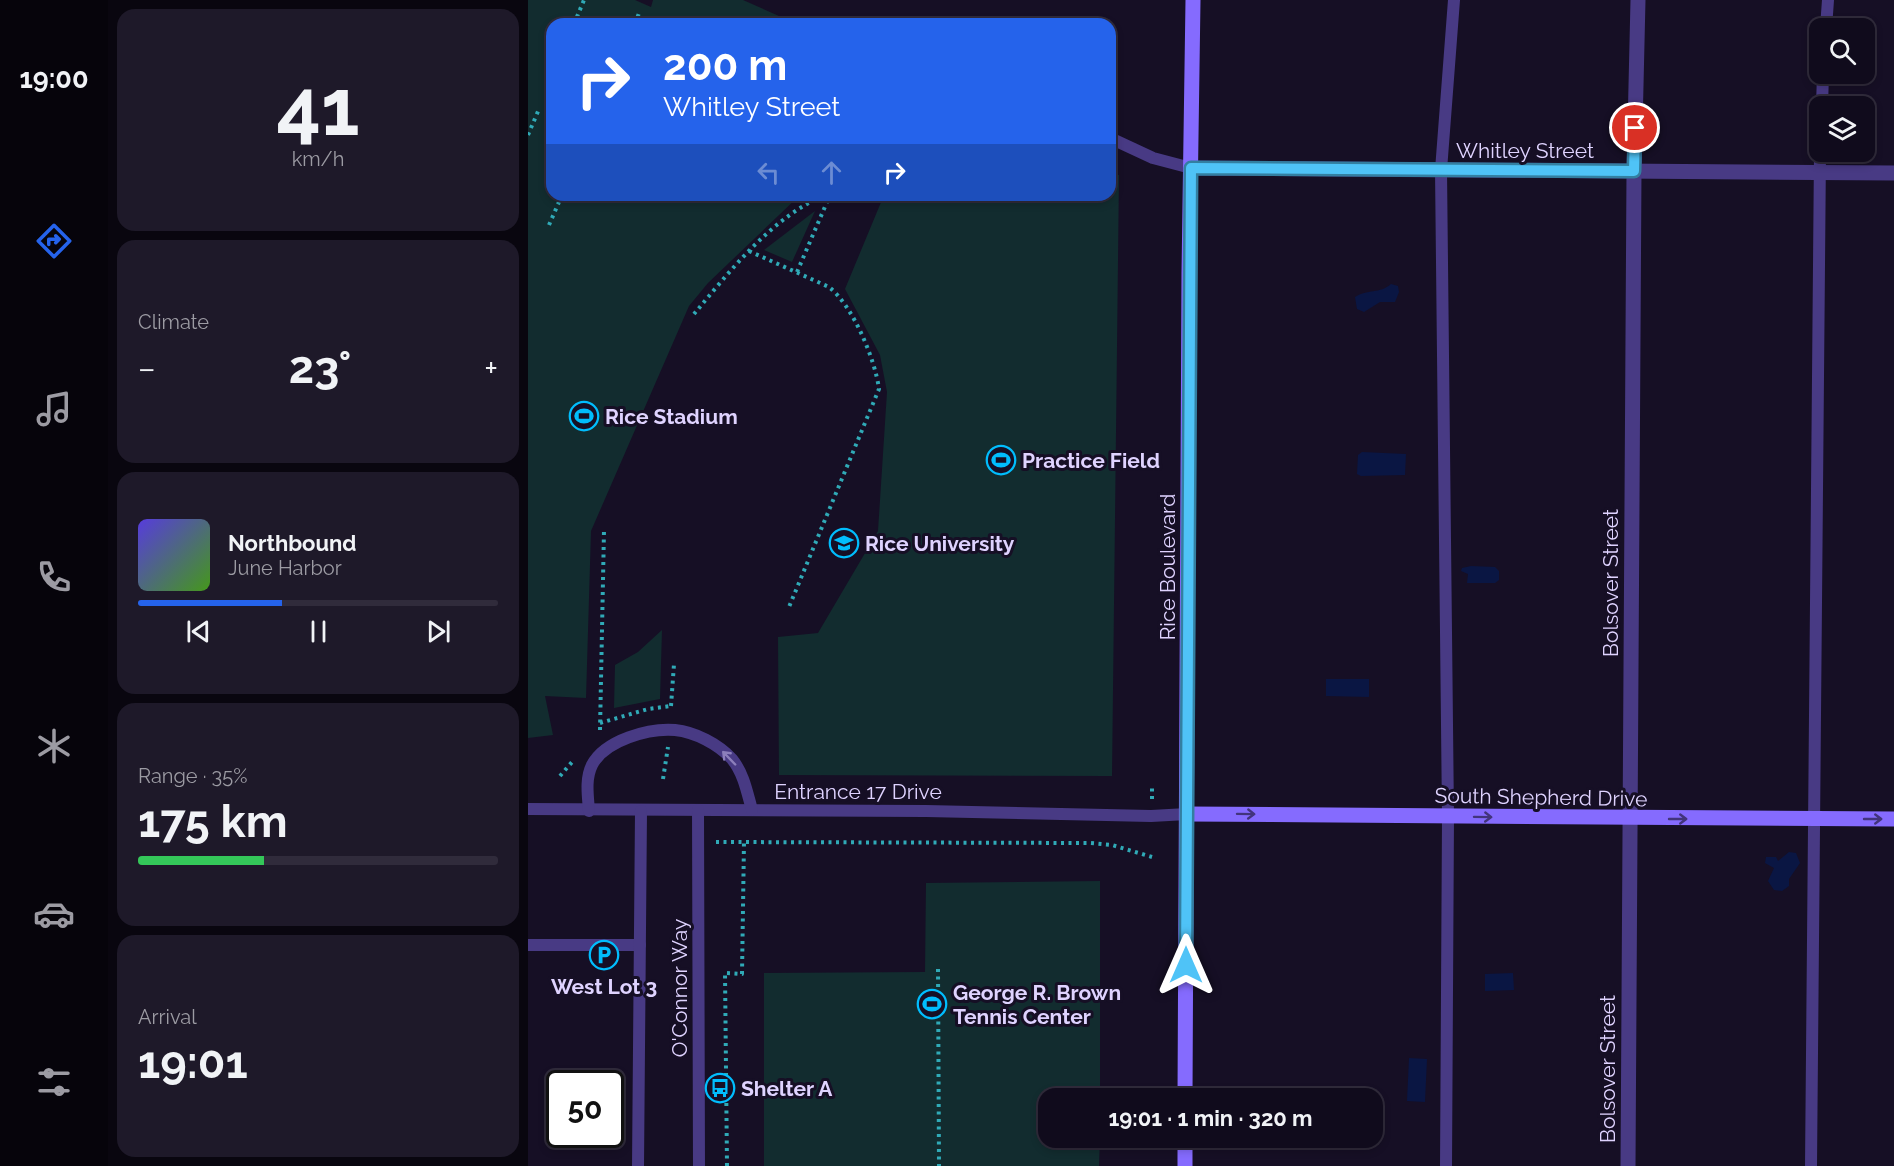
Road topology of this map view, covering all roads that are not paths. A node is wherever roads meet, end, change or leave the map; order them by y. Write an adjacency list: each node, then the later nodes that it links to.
1 (1193, 0): 8 (main road, Rice Boulevard)
2 (1454, 0): 9 (lane)
3 (1638, 0): 10 (street, Bolsover Street)
4 (1828, 0): 5 (lane)
5 (1827, 18)
6 (1116, 141): 8 (lane)
7 (1820, 162): 11 (lane)
8 (1191, 168): 9 (street, Whitley Street); 18 (main road, Rice Boulevard)
9 (1442, 170): 10 (street, Whitley Street); 19 (lane)
10 (1634, 171): 11 (street, Whitley Street); 20 (street, Bolsover Street)
11 (1819, 173): 12 (street, Whitley Street); 21 (lane)
12 (1894, 173)
13 (528, 809): 16 (lane, Entrance 17 Drive)
14 (698, 810): 15 (lane, Entrance 17 Drive); 17 (lane, Entrance 17 Drive); 28 (lane, O'Connor Way)
15 (752, 810): 16 (lane, one-way to 16); 18 (lane, Entrance 17 Drive)
16 (589, 811): 17 (lane, Entrance 17 Drive)
17 (641, 811): 24 (lane)
18 (1187, 814): 19 (main road, South Shepherd Drive, one-way to 19); 25 (main road, Rice Boulevard)
19 (1448, 817): 20 (main road, South Shepherd Drive, one-way to 20); 30 (lane)
20 (1630, 819): 21 (main road, South Shepherd Drive, one-way to 21); 31 (street, Bolsover Street)
21 (1814, 819): 22 (main road, South Shepherd Drive, one-way to 22); 32 (lane)
22 (1894, 819)
23 (528, 945): 24 (lane)
24 (640, 945): 27 (lane)
25 (1185, 1088)
26 (1185, 1148): 29 (main road)
27 (638, 1166)
28 (699, 1166)
29 (1185, 1166)
30 (1446, 1166)
31 (1628, 1166)
32 (1811, 1166)

